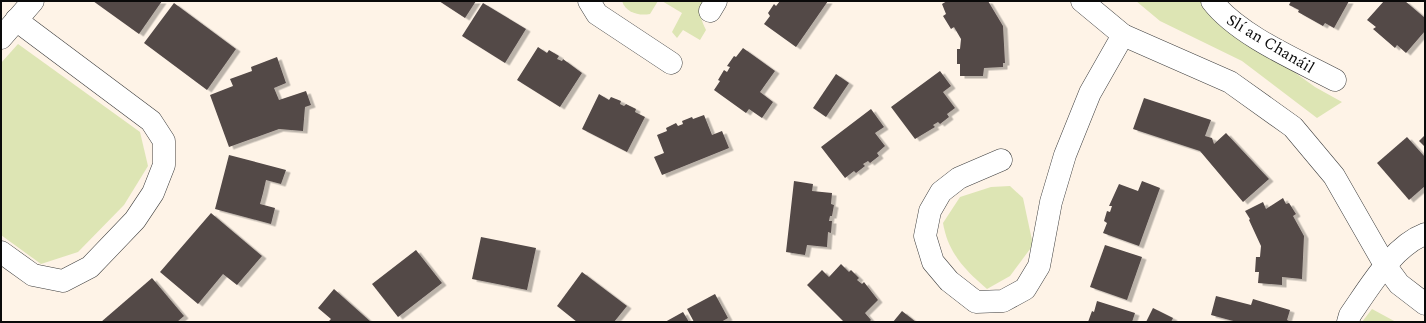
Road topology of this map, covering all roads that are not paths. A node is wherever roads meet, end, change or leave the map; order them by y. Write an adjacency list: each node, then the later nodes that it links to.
1 (33, 1): 5 (street)
2 (589, 1): 8 (street)
3 (1082, 1): 6 (street)
4 (1212, 1): 9 (street, Slí an Chanáil)
5 (16, 20): 7 (street); 12 (street)
6 (1124, 35): 10 (street); 13 (street)
7 (1, 38)
8 (671, 63)
9 (1335, 80)
10 (1001, 160)
11 (1425, 234): 13 (street)
12 (1, 252)
13 (1384, 265): 14 (street); 15 (street)
14 (1425, 304)
15 (1348, 322)

